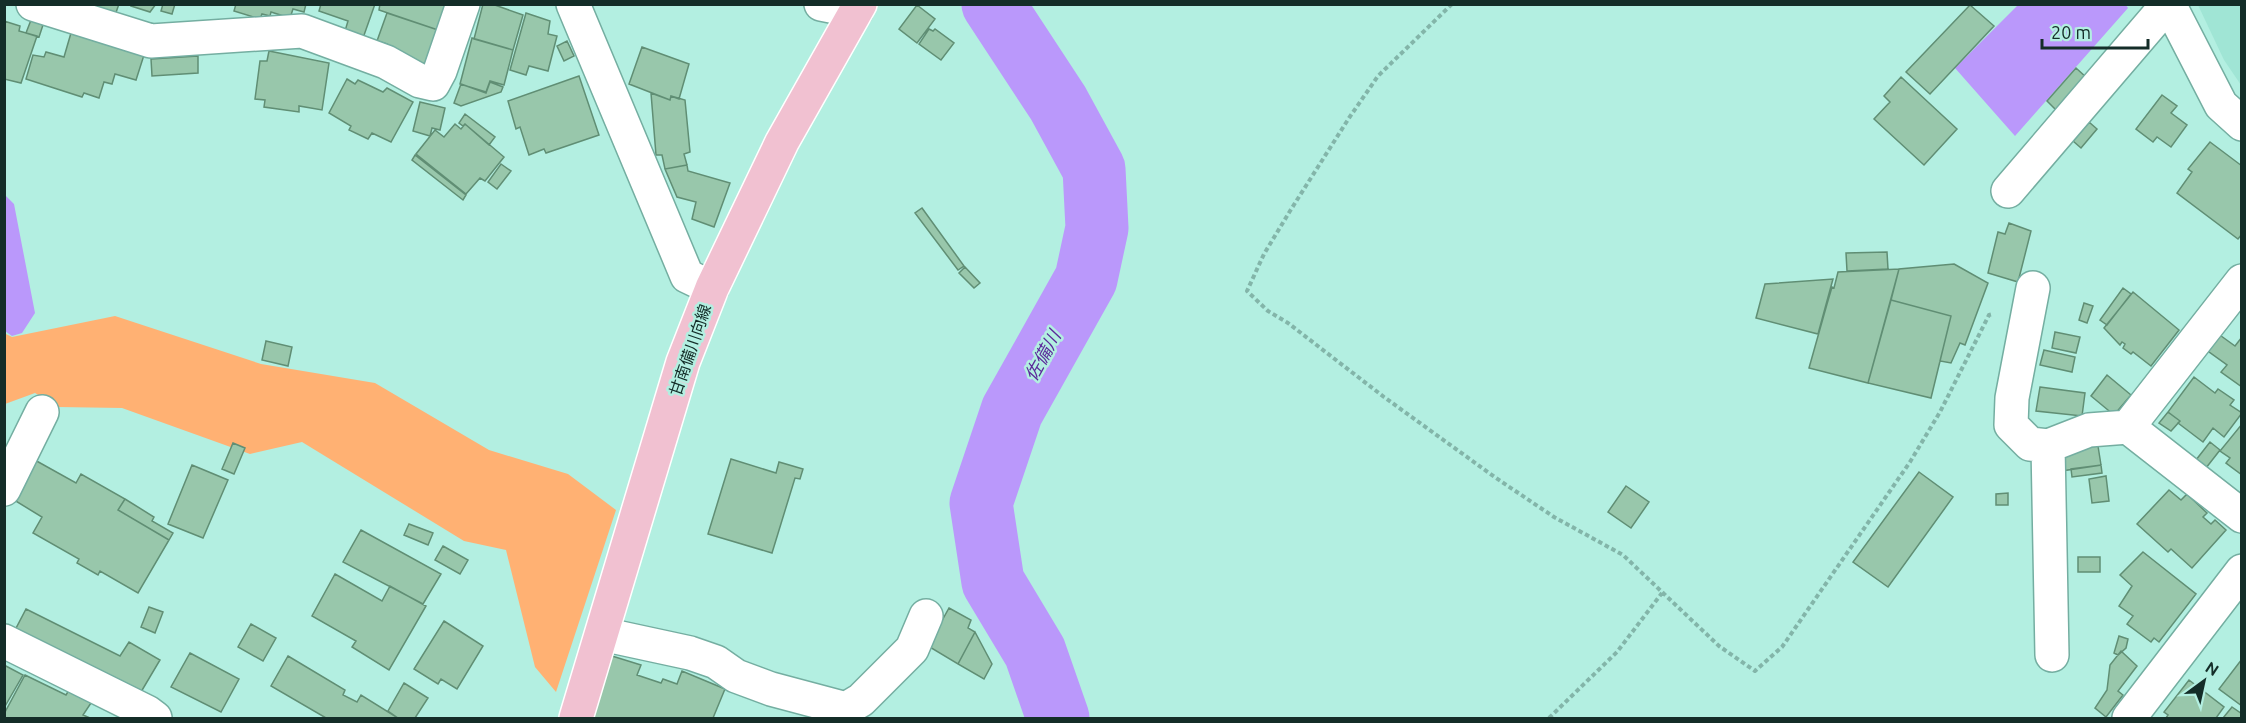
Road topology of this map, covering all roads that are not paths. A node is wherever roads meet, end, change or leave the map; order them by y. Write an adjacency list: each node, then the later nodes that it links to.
1 (33, 4): 2 (street)
2 (463, 4)
3 (573, 4): 10 (street)
4 (821, 4): 6 (street)
5 (2169, 4): 7 (street); 8 (street)
6 (858, 8): 10 (main road, 甘南備川向線)
7 (2241, 124)
8 (2008, 191)
9 (2241, 281): 13 (street)
10 (712, 288): 19 (main road, 甘南備川向線)
11 (2030, 302): 14 (street)
12 (42, 412): 15 (street)
13 (2128, 427): 14 (street); 16 (street)
14 (2048, 446): 21 (street)
15 (4, 489)
16 (2241, 516)
17 (2241, 571): 24 (street)
18 (927, 616): 19 (street)
19 (602, 634): 23 (main road, 甘南備川向線)
20 (4, 640): 22 (street)
21 (2052, 655)
22 (155, 718)
23 (576, 718)
24 (2129, 718)

